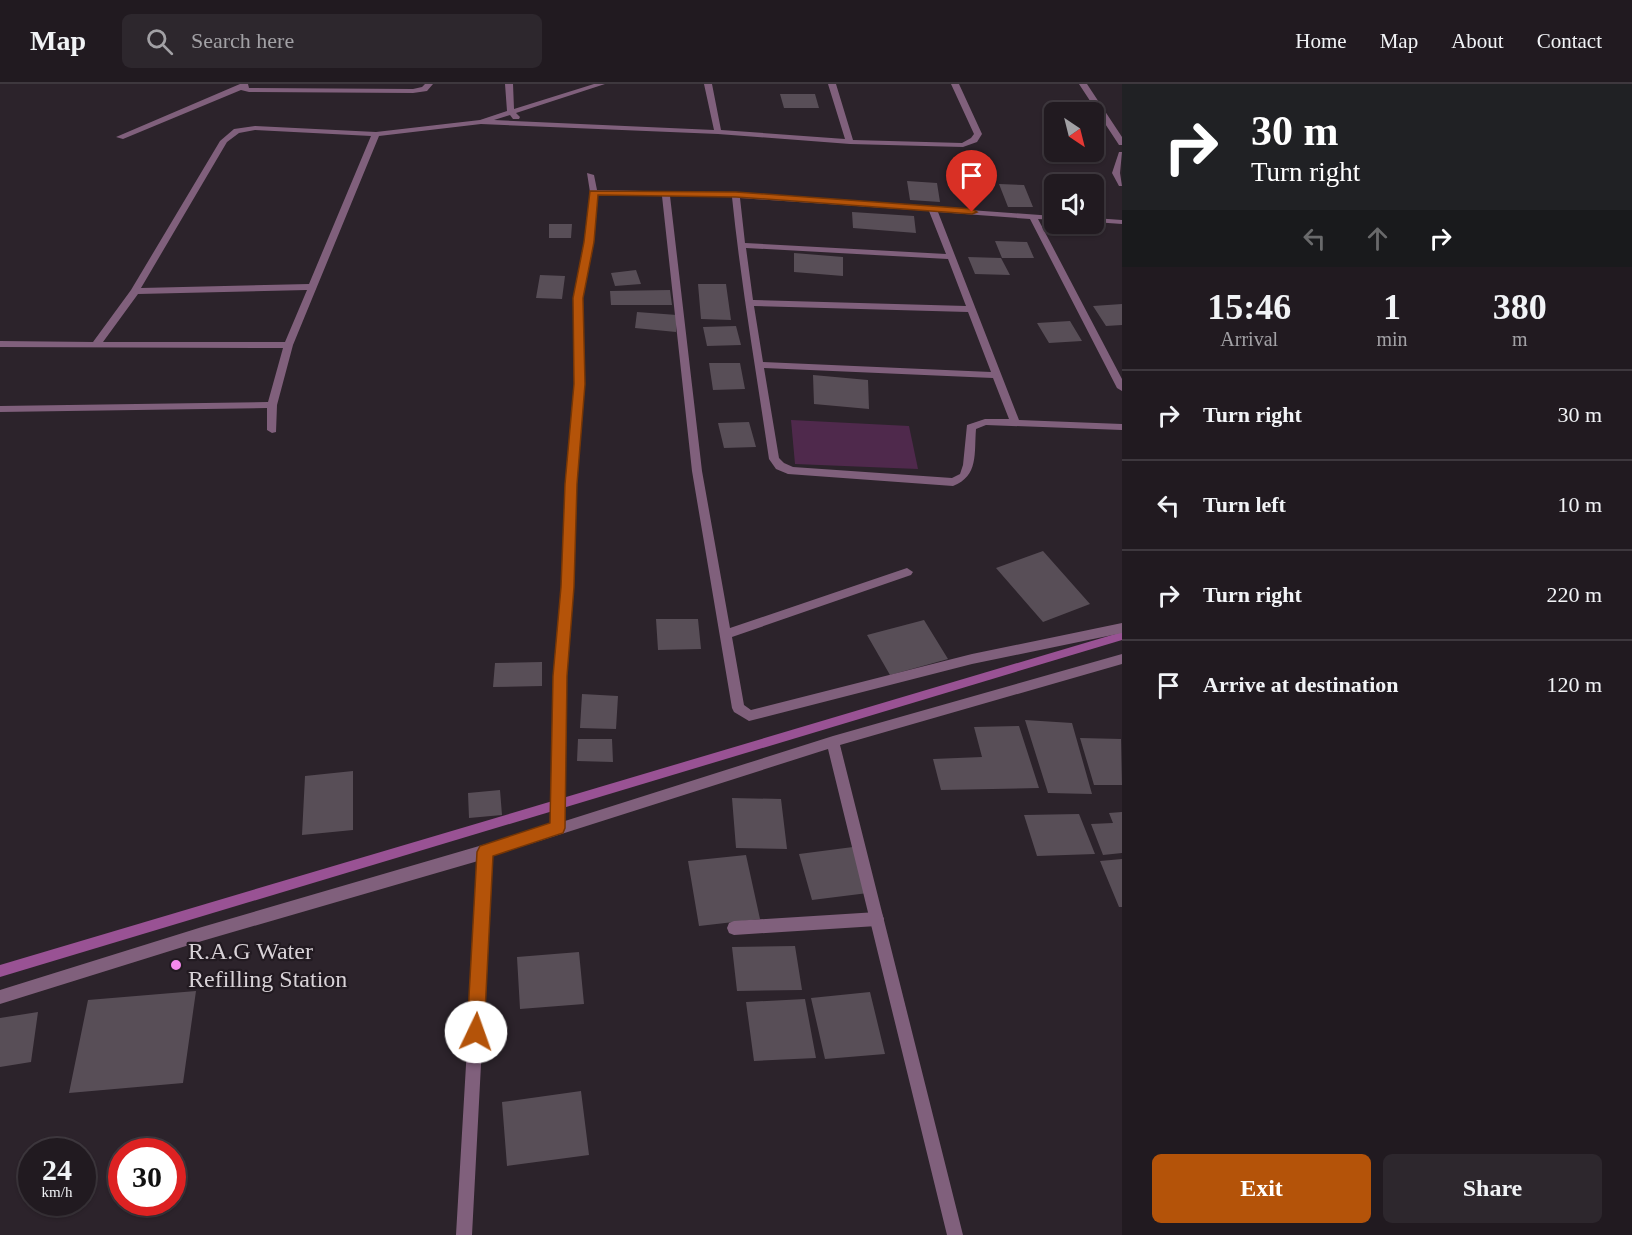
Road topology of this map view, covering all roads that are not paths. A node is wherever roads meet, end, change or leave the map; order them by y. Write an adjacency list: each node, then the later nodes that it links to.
1 (429, 84): 8 (street)
2 (509, 84): 9 (street)
3 (601, 84): 9 (street)
4 (708, 84): 12 (street)
5 (832, 84): 15 (street)
6 (955, 84): 15 (street)
7 (1083, 84): 16 (street)
8 (244, 85): 14 (street)
9 (511, 112): 10 (street); 11 (street)
10 (481, 122): 11 (street); 13 (street)
11 (524, 124): 12 (street)
12 (718, 132): 15 (street)
13 (376, 134): 30 (street); 31 (street)
14 (120, 137)
15 (850, 142)
16 (1122, 143)
17 (1122, 154): 19 (street)
18 (590, 175): 20 (street)
19 (1122, 184)
20 (594, 192): 21 (street); 50 (street)
21 (666, 194): 22 (street); 47 (street)
22 (736, 195): 23 (street); 28 (street)
23 (932, 208): 24 (street); 29 (street)
24 (1033, 217): 25 (street); 39 (street)
25 (1044, 218)
26 (1104, 221): 27 (street)
27 (1122, 222)
28 (741, 245): 29 (street); 32 (street)
29 (949, 257): 33 (street)
30 (311, 287): 31 (street); 36 (street)
31 (135, 291): 35 (street)
32 (747, 303): 33 (street); 37 (street)
33 (971, 309): 38 (street)
34 (0, 344): 35 (street)
35 (96, 345): 36 (street)
36 (288, 345): 40 (street)
37 (760, 365): 38 (street); 42 (street)
38 (998, 375): 42 (street)
39 (1122, 388)
40 (272, 405): 41 (street); 44 (street)
41 (0, 409)
42 (1016, 424): 43 (street)
43 (1122, 428)
44 (272, 430)
45 (907, 573): 47 (street)
46 (1122, 628): 47 (street)
47 (725, 634)
48 (1122, 659): 49 (street)
49 (833, 742): 50 (street); 52 (street)
50 (558, 828): 51 (street)
51 (485, 852): 54 (street); 55 (street)
52 (878, 920): 53 (street); 56 (street)
53 (734, 928)
54 (0, 997)
55 (465, 1235)
56 (955, 1235)

